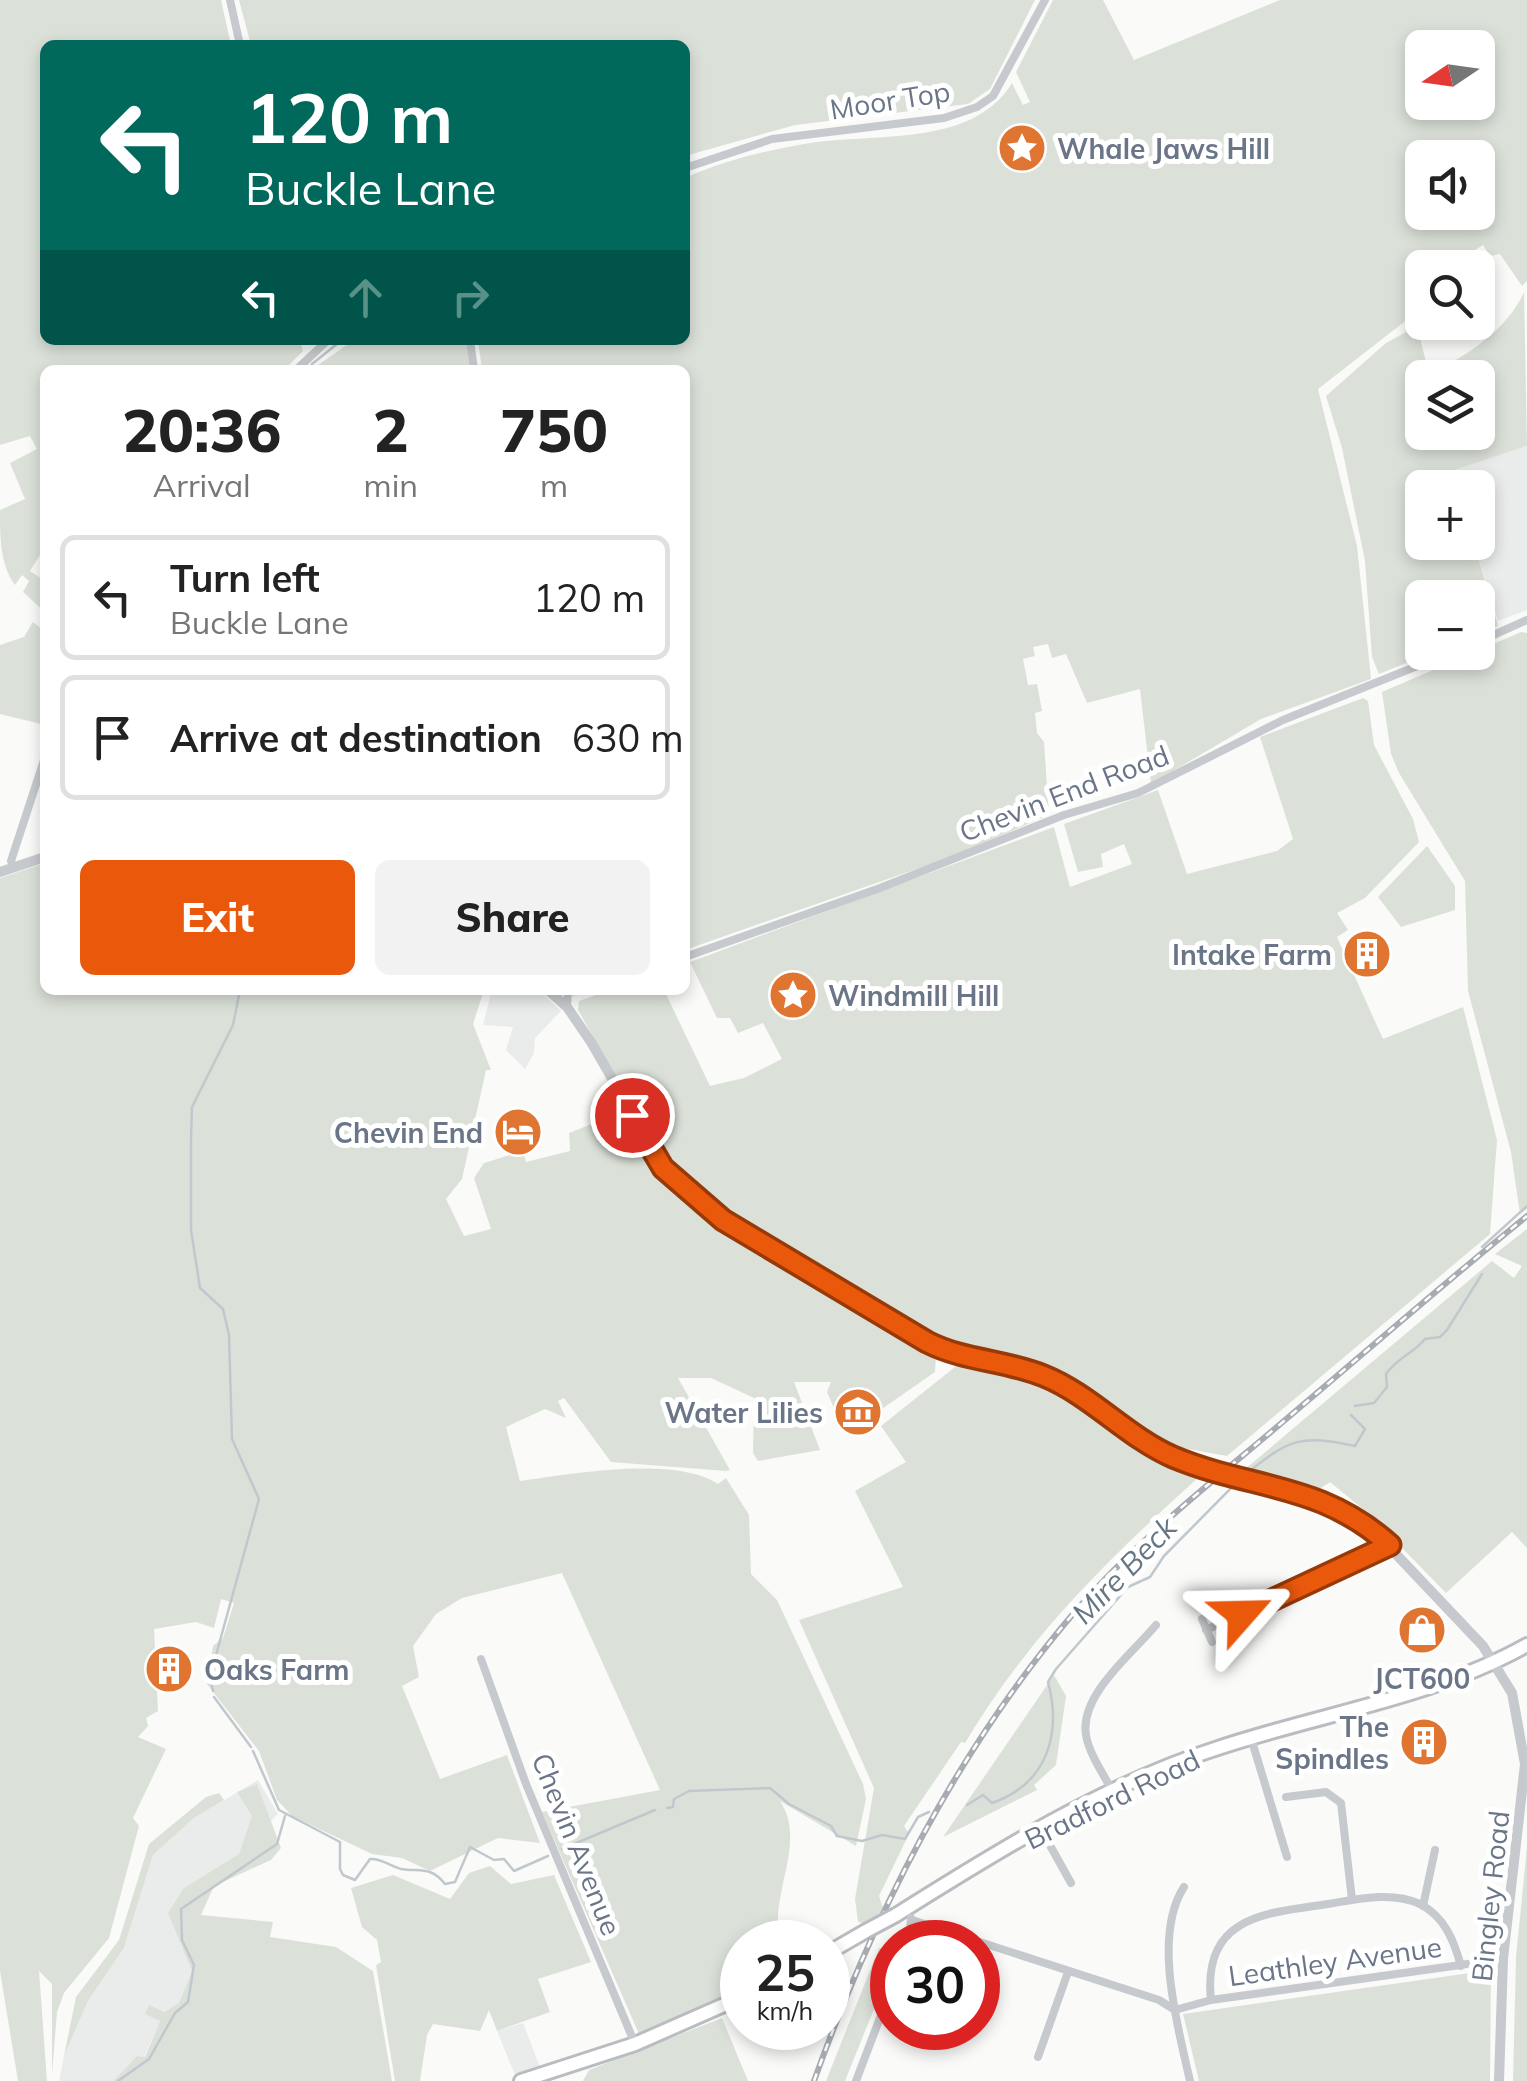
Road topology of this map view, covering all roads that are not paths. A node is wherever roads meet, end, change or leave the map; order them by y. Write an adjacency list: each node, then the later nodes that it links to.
1 (230, 0): 3 (street)
2 (1045, 0): 4 (street, Moor Top)
3 (239, 40)
4 (690, 166)
5 (1527, 620): 6 (street)
6 (1495, 634)
7 (1407, 670): 12 (street, Chevin End Road)
8 (40, 786): 10 (street)
9 (40, 859): 10 (street)
10 (14, 868): 11 (street)
11 (0, 872)
12 (690, 955)
13 (554, 995): 15 (street, Bingley Road)
14 (568, 995): 15 (street)
15 (567, 1007): 16 (street, Bingley Road, bridge)
16 (1390, 1545): 19 (street); 23 (street, Bingley Road)
17 (1202, 1620): 19 (street)
18 (1156, 1625): 26 (street)
19 (1206, 1630): 20 (street)
20 (1212, 1642)
21 (1527, 1646): 23 (main road, Bradford Road)
22 (480, 1659): 45 (street, Chevin Avenue)
23 (1495, 1662): 24 (street, Bingley Road); 25 (main road, Bradford Road)
24 (1524, 1726): 38 (street, Bingley Road)
25 (1252, 1738): 26 (main road, Bradford Road); 30 (street)
26 (1113, 1792): 28 (main road, Bradford Road)
27 (1286, 1796): 33 (street)
28 (1042, 1831): 31 (street); 35 (main road, Bradford Road)
29 (1435, 1850): 34 (street)
30 (1286, 1857)
31 (1070, 1884)
32 (1184, 1888): 43 (street)
33 (1352, 1900): 34 (street); 41 (street)
34 (1424, 1906): 39 (street)
35 (905, 1915): 36 (street); 37 (main road, Bradford Road, bridge); 40 (street)
36 (906, 1920)
37 (850, 1941)
38 (1503, 1959): 39 (street, Leathley Avenue); 52 (street, Bingley Road)
39 (1462, 1966): 41 (street, Leathley Avenue)
40 (1068, 1972): 43 (street); 44 (street)
41 (1210, 2000): 43 (street, Leathley Avenue)
42 (720, 2007): 45 (main road)
43 (1174, 2010): 51 (street)
44 (1026, 2043)
45 (635, 2044): 47 (main road)
46 (870, 2044): 50 (street)
47 (560, 2070): 48 (main road); 49 (main road)
48 (521, 2081)
49 (542, 2081)
50 (856, 2081)
51 (1190, 2081)
52 (1499, 2081)

